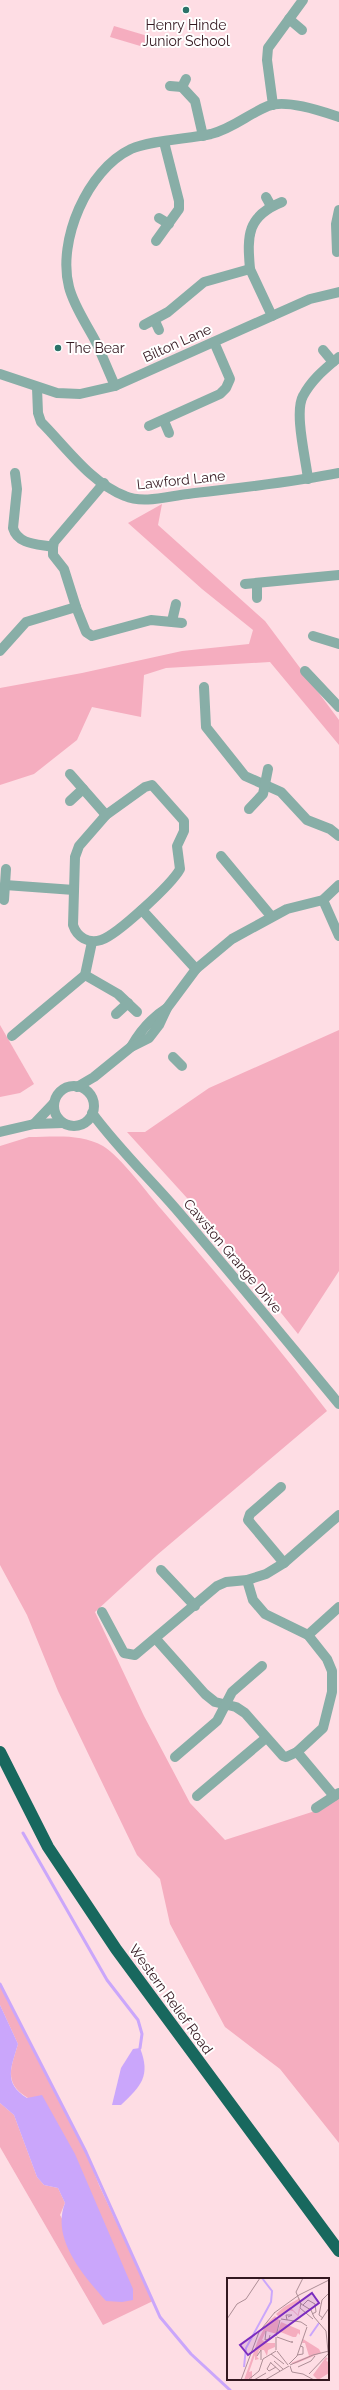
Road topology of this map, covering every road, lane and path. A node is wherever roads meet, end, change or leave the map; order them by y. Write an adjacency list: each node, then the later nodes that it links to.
1 (303, 0): 2 (street)
2 (289, 19): 3 (street); 5 (street)
3 (302, 30)
4 (170, 86): 7 (street)
5 (273, 105): 6 (street); 7 (street)
6 (339, 117)
7 (203, 136): 8 (street)
8 (164, 142): 14 (street); 28 (street)
9 (266, 197): 11 (street)
10 (282, 202): 11 (street)
11 (271, 206): 18 (street)
12 (339, 210): 15 (street)
13 (159, 218): 14 (street)
14 (169, 224): 16 (street)
15 (338, 241): 17 (street)
16 (156, 242)
17 (337, 252)
18 (250, 269): 20 (street); 21 (street)
19 (339, 292): 20 (street, Bilton Lane)
20 (272, 316): 24 (street, Bilton Lane)
21 (155, 321): 22 (street); 23 (street)
22 (144, 325)
23 (159, 330)
24 (214, 342): 28 (street, Bilton Lane); 30 (street)
25 (323, 350): 26 (street)
26 (336, 359): 35 (street)
27 (0, 374): 29 (street, Bilton Lane)
28 (115, 386): 29 (street, Bilton Lane)
29 (38, 388): 36 (street, Lawford Lane)
30 (164, 421): 31 (street); 32 (street)
31 (149, 426)
32 (169, 433)
33 (15, 473): 37 (street)
34 (339, 473): 35 (street, Lawford Lane)
35 (308, 479): 36 (street, Lawford Lane)
36 (104, 483): 37 (street)
37 (53, 547): 43 (street)
38 (339, 575): 39 (street)
39 (257, 583): 40 (street); 41 (street)
40 (245, 584)
41 (257, 598)
42 (176, 604): 43 (street)
43 (76, 607): 46 (street)
44 (313, 636): 45 (street)
45 (339, 644)
46 (0, 651)
47 (305, 671): 49 (street)
48 (204, 688): 52 (street)
49 (339, 707)
50 (268, 769): 52 (street)
51 (70, 774): 53 (street)
52 (264, 786): 55 (street); 57 (street)
53 (83, 789): 54 (street); 56 (street)
54 (70, 801)
55 (249, 809)
56 (106, 815): 62 (street); 65 (street)
57 (339, 836)
58 (221, 856): 66 (street)
59 (6, 869): 60 (street)
60 (6, 885): 62 (street); 63 (street)
61 (339, 885): 64 (street)
62 (74, 890): 68 (street)
63 (4, 900)
64 (323, 900): 66 (street); 67 (street)
65 (142, 910): 68 (street); 69 (street)
66 (271, 916): 69 (street)
67 (339, 936)
68 (92, 942): 70 (street)
69 (196, 969): 77 (street)
70 (85, 976): 71 (street); 74 (street)
71 (128, 1003): 72 (street); 73 (street)
72 (137, 1012)
73 (116, 1014)
74 (12, 1036)
75 (173, 1057): 76 (street)
76 (182, 1066)
77 (94, 1077): 78 (street); 79 (street)
78 (77, 1087): 79 (street); 80 (street)
79 (91, 1096): 81 (street)
80 (54, 1103): 82 (street); 83 (street)
81 (92, 1114): 84 (street); 85 (street, Cawston Grange Drive)
82 (63, 1123): 83 (street); 84 (street)
83 (34, 1124): 86 (street)
84 (80, 1125): 85 (street)
85 (102, 1129): 87 (street, Cawston Grange Drive)
86 (0, 1132)
87 (339, 1404)
88 (281, 1487): 90 (street)
89 (339, 1515): 90 (street)
90 (284, 1563): 92 (street)
91 (161, 1570): 93 (street)
92 (247, 1580): 93 (street); 96 (street)
93 (195, 1606): 97 (street)
94 (339, 1607): 96 (street)
95 (102, 1612): 97 (street)
96 (308, 1635): 99 (street)
97 (156, 1639): 100 (street)
98 (262, 1666): 100 (street)
99 (335, 1692): 103 (street)
100 (225, 1704): 101 (street); 104 (street)
101 (266, 1738): 103 (street); 106 (street)
102 (0, 1752): 108 (highway, Western Relief Road)
103 (297, 1752): 105 (street)
104 (175, 1757)
105 (336, 1794): 107 (street)
106 (197, 1796)
107 (316, 1808)
108 (339, 2251)

